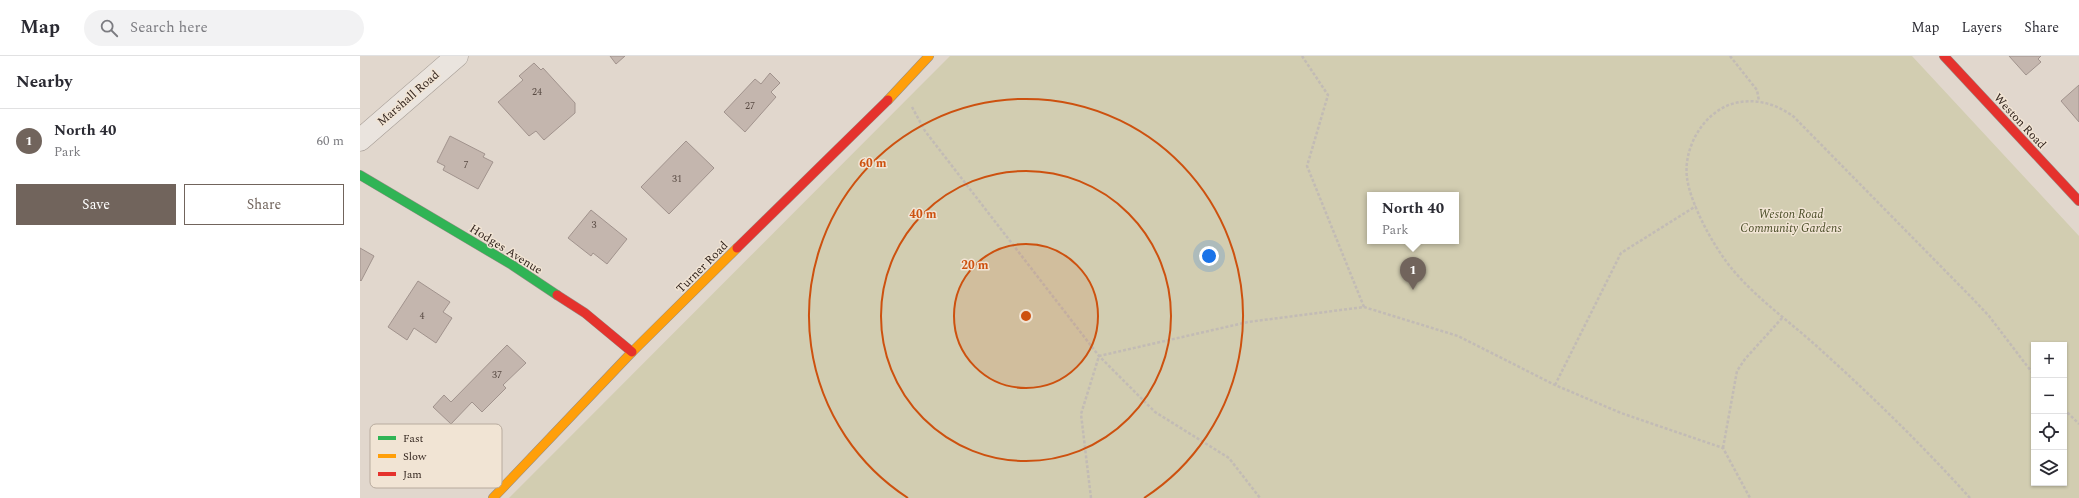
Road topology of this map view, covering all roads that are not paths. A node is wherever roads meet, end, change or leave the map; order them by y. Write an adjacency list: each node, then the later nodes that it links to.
1 (457, 56): 4 (street, Marshall Road)
2 (929, 56): 7 (street, Turner Road)
3 (1944, 56): 6 (street, Weston Road)
4 (360, 140)
5 (360, 175): 7 (street, Hodges Avenue)
6 (2079, 201)
7 (632, 352): 8 (street, Turner Road)
8 (493, 498)

